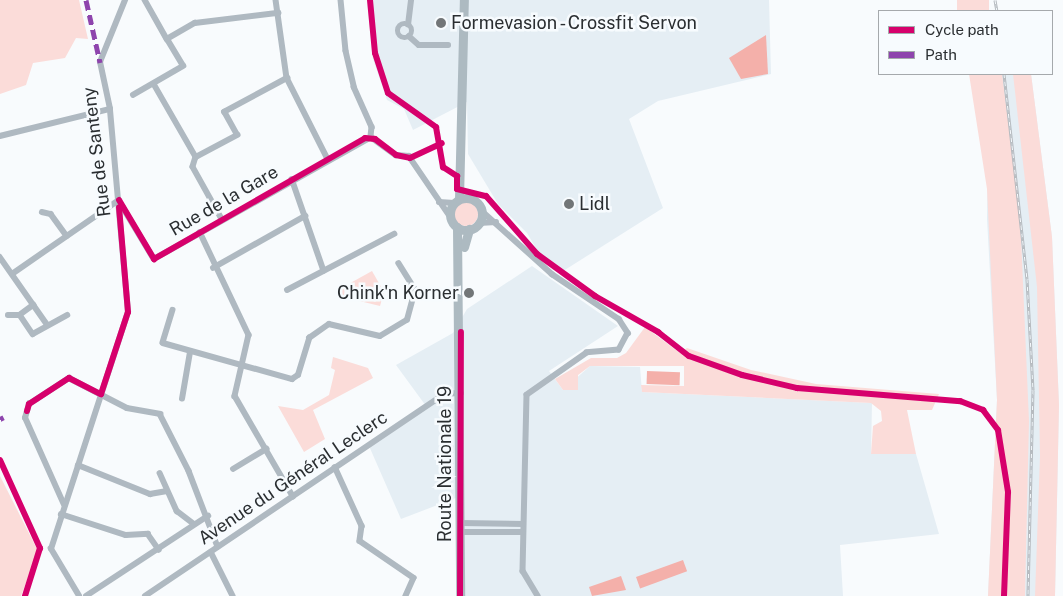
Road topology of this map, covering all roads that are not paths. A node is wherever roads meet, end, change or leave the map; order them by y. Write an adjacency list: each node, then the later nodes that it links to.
1 (125, 0): 16 (street, Rue de Santeny)
2 (145, 0): 10 (street)
3 (276, 0): 7 (street)
4 (341, 0): 18 (street)
5 (411, 0): 8 (street)
6 (464, 0): 15 (main road)
7 (278, 13): 10 (street); 12 (street)
8 (408, 25): 9 (street); 9 (street)
9 (409, 36): 11 (street)
10 (167, 39): 13 (street)
11 (448, 45)
12 (287, 78): 19 (street); 20 (street)
13 (154, 84): 14 (street); 19 (street)
14 (133, 95)
15 (463, 104): 22 (main road); 24 (main road)
16 (110, 109): 17 (street); 23 (street, Rue de Santeny)
17 (0, 136)
18 (371, 137): 20 (street, Rue de la Gare); 25 (street)
19 (196, 157): 30 (street)
20 (328, 159): 21 (street, Rue de la Gare)
21 (292, 179): 28 (street); 30 (street, Rue de la Gare)
22 (470, 198): 24 (main road); 26 (main road)
23 (119, 200): 35 (street, Rue de la Gare); 37 (street); 54 (street, Rue de Santeny)
24 (456, 201): 25 (street); 29 (main road)
25 (438, 202): 29 (street)
26 (481, 210): 31 (street); 32 (main road)
27 (42, 212): 37 (street)
28 (305, 216): 40 (street); 41 (street)
29 (450, 216): 33 (main road)
30 (222, 220): 35 (street, Rue de la Gare)
31 (496, 222): 32 (street); 67 (street)
32 (479, 223): 34 (main road)
33 (457, 228): 34 (main road); 50 (main road, Route Nationale 19)
34 (469, 229): 50 (main road, Route Nationale 19)
35 (200, 232): 40 (street)
36 (394, 234): 41 (street)
37 (67, 236): 42 (street)
38 (0, 257): 42 (street)
39 (400, 264): 52 (street)
40 (213, 268): 52 (street)
41 (324, 271): 43 (street)
42 (12, 274): 44 (street)
43 (287, 290)
44 (34, 305): 47 (street); 49 (street)
45 (173, 310): 51 (street)
46 (8, 315): 47 (street)
47 (20, 315): 49 (street)
48 (67, 315): 49 (street)
49 (47, 324)
50 (461, 332): 53 (main road, Route Nationale 19)
51 (190, 352): 52 (street); 55 (street)
52 (242, 366): 56 (street)
53 (461, 393): 58 (street, Avenue du Général Leclerc); 68 (main road, Route Nationale 19)
54 (101, 394): 57 (street, Rue de Santeny); 63 (street); 65 (street)
55 (182, 399)
56 (266, 449): 59 (street); 62 (street)
57 (78, 465): 61 (street); 63 (street, Rue de Santeny)
58 (335, 467): 62 (street, Avenue du Général Leclerc); 77 (street)
59 (232, 469)
60 (160, 473): 61 (street)
61 (167, 491): 66 (street)
62 (293, 496): 70 (street, Avenue du Général Leclerc)
63 (64, 506): 64 (street, Rue de Santeny)
64 (62, 514): 71 (street); 73 (street, Rue de Santeny)
65 (208, 516): 66 (street); 70 (street)
66 (193, 523): 71 (street)
67 (523, 524): 68 (street); 69 (street)
68 (460, 527): 69 (street); 78 (main road, Route Nationale 19)
69 (523, 532): 79 (street)
70 (218, 547): 72 (street, Avenue du Général Leclerc)
71 (159, 550): 74 (street)
72 (211, 552): 75 (street, Avenue du Général Leclerc); 76 (street)
73 (79, 596)
74 (86, 596)
75 (145, 596)
76 (233, 596)
77 (406, 596)
78 (460, 596)
79 (538, 596)

